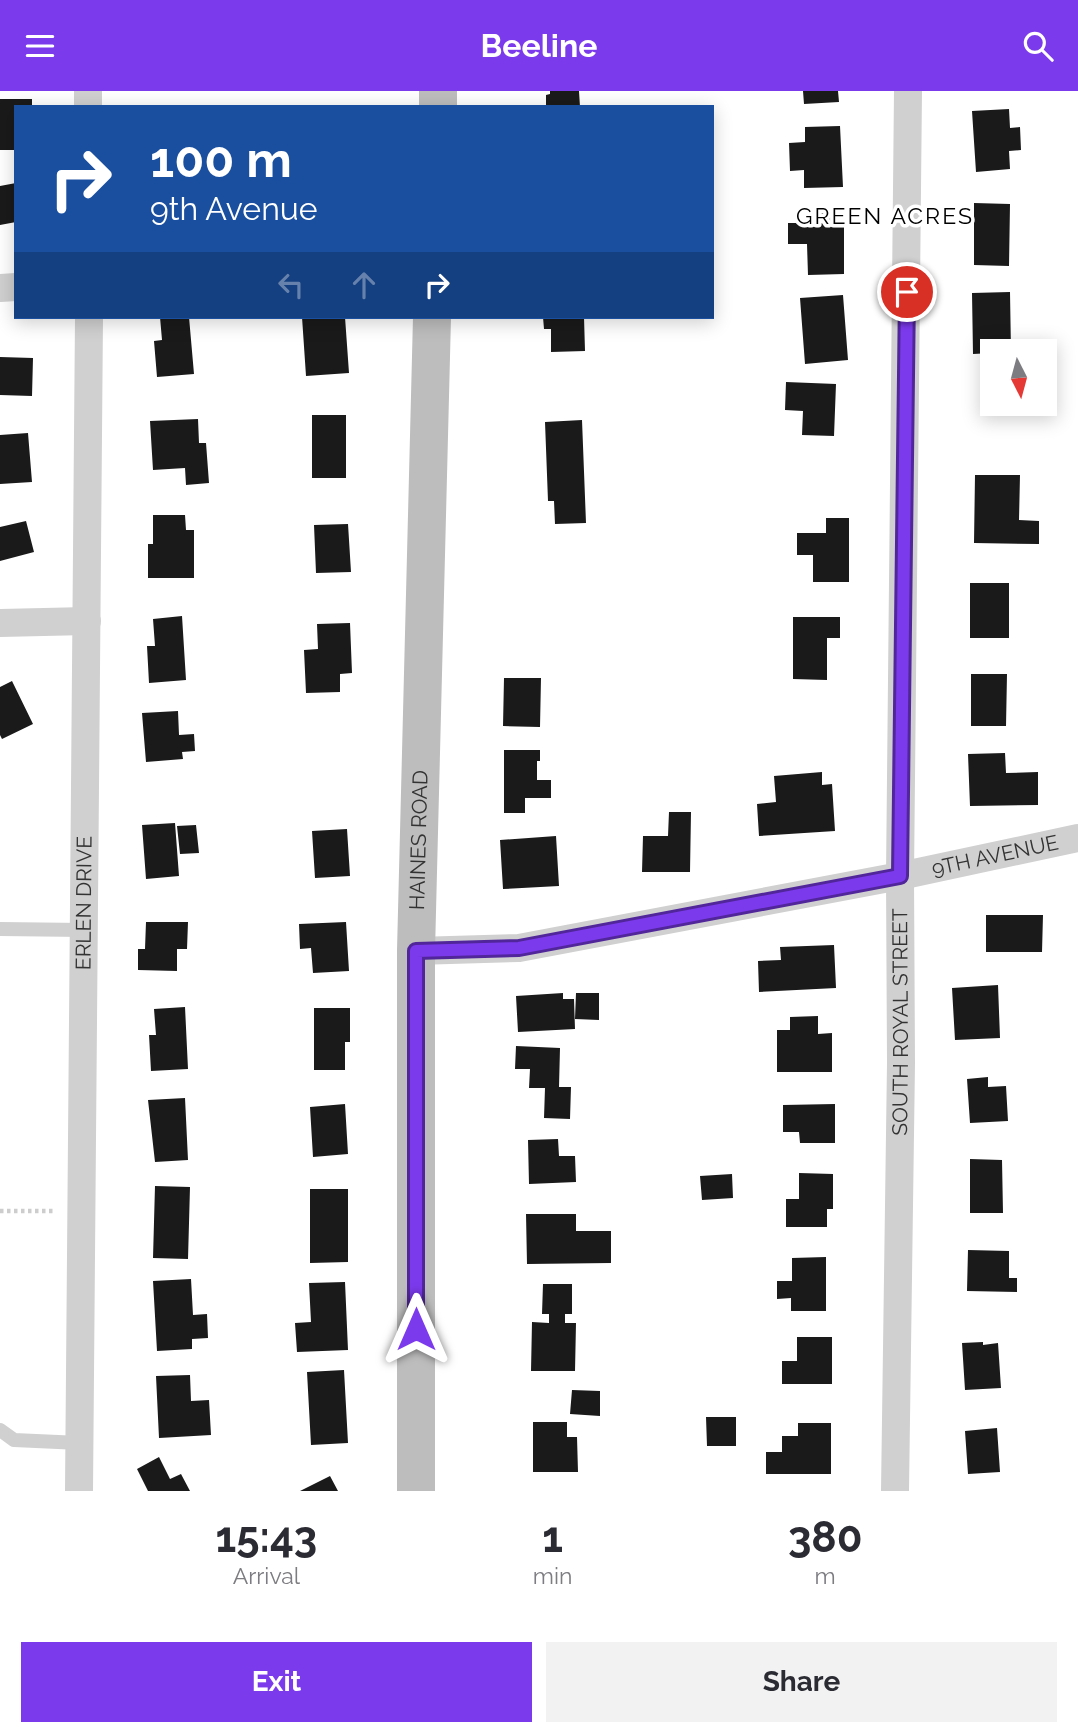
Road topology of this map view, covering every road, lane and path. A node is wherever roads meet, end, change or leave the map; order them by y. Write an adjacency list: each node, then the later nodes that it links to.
1 (908, 91): 7 (street, SOUTH ROYAL STREET)
2 (89, 319): 4 (street, ERLEN DRIVE)
3 (432, 319): 10 (main road, HAINES ROAD)
4 (87, 621): 5 (street); 9 (street, ERLEN DRIVE)
5 (0, 623)
6 (1078, 838): 7 (street, 9TH AVENUE)
7 (900, 876): 10 (street, 9TH AVENUE); 17 (street, SOUTH ROYAL STREET)
8 (0, 929): 9 (lane)
9 (84, 930): 12 (street, ERLEN DRIVE)
10 (416, 951): 16 (main road, HAINES ROAD)
11 (0, 1211): 12 (path)
12 (82, 1212): 14 (street, ERLEN DRIVE)
13 (0, 1430): 14 (lane)
14 (80, 1443): 15 (street, ERLEN DRIVE)
15 (79, 1491)
16 (416, 1491)
17 (895, 1491)

